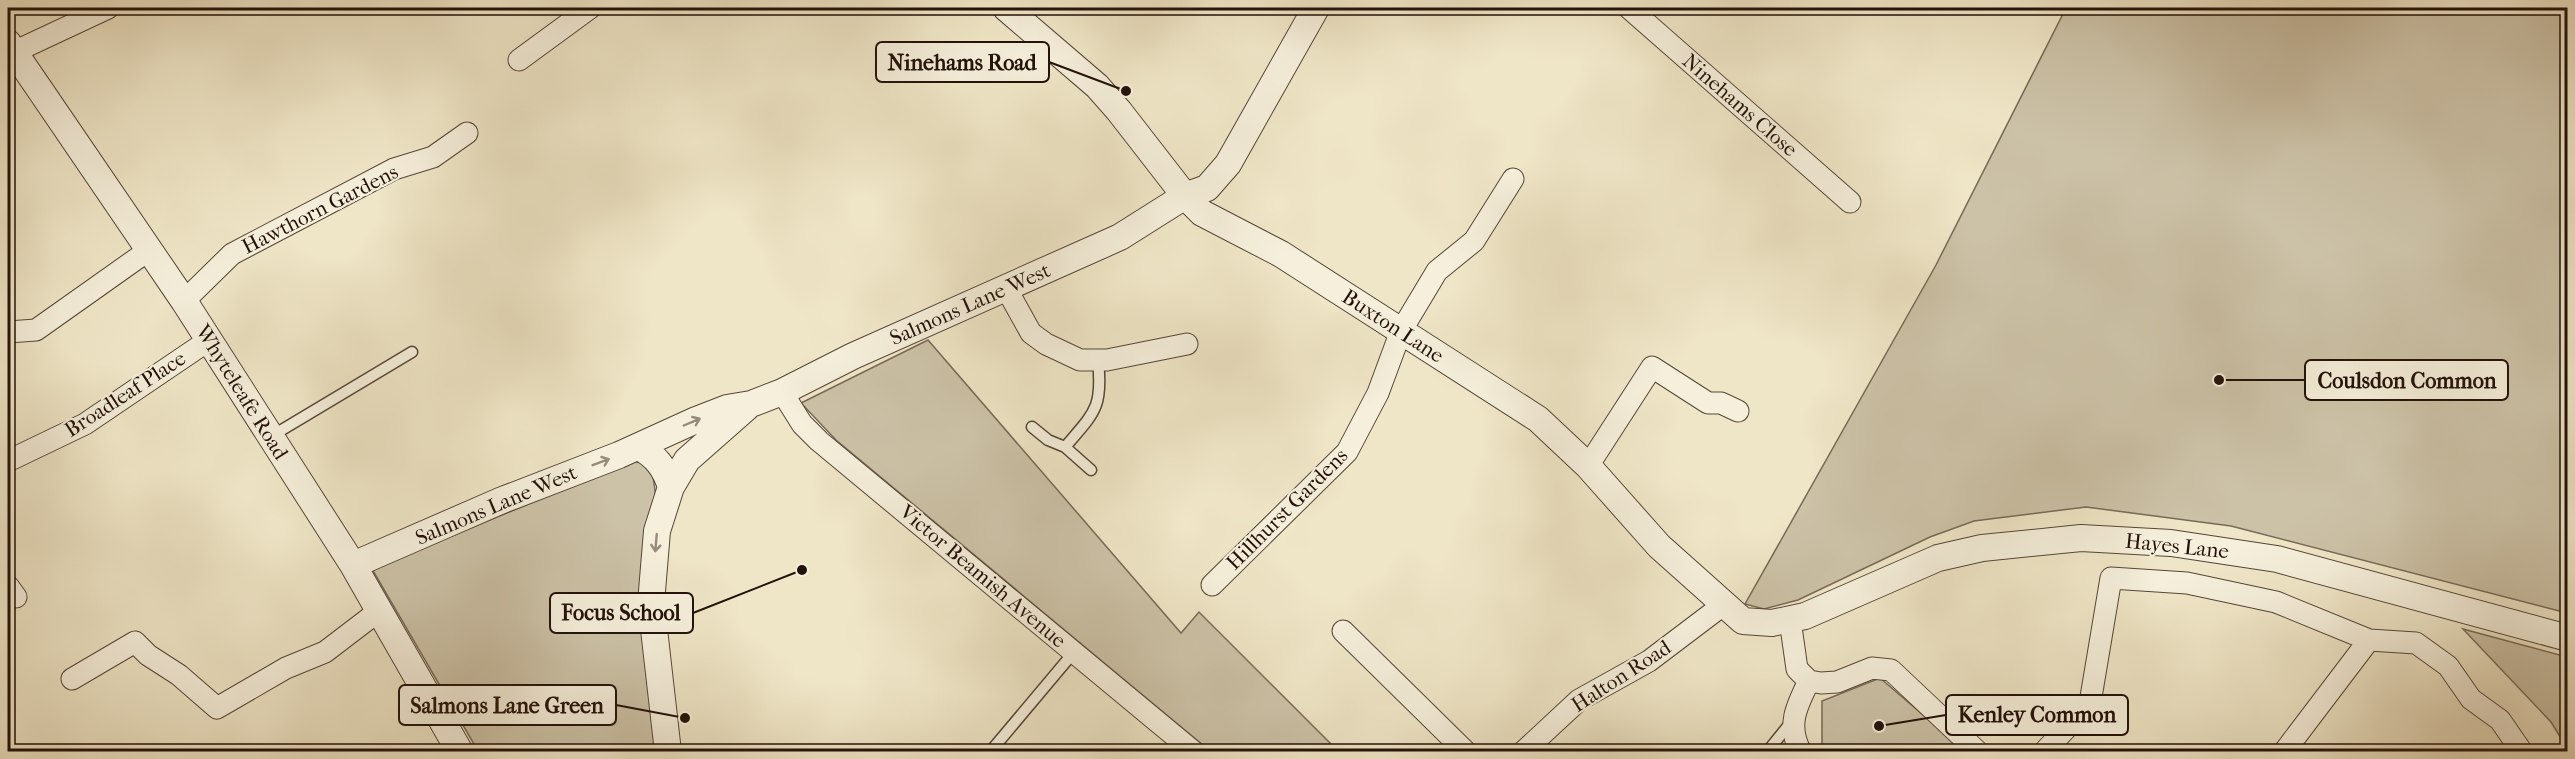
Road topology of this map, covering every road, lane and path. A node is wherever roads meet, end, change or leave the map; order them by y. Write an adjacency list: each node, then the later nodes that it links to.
1 (108, 8): 6 (street)
2 (590, 8): 7 (street)
3 (1006, 8): 10 (street, Buxton Lane)
4 (1316, 8): 10 (street, Salmons Lane West)
5 (1629, 8): 11 (street, Ninehams Close)
6 (11, 47): 12 (street, Whyteleafe Road)
7 (519, 60)
8 (467, 133): 14 (street, Hawthorn Gardens)
9 (1513, 179): 15 (street, Hillhurst Gardens)
10 (1185, 196): 13 (street, Salmons Lane West); 15 (street, Buxton Lane)
11 (1850, 202)
12 (149, 249): 14 (street, Whyteleafe Road); 16 (street)
13 (1006, 288): 20 (street); 21 (street, Salmons Lane West)
14 (184, 301): 17 (street, Whyteleafe Road)
15 (1401, 331): 29 (street, Buxton Lane); 33 (street, Hillhurst Gardens)
16 (8, 332)
17 (209, 340): 25 (street, Whyteleafe Road); 28 (street, Broadleaf Place)
18 (1187, 344): 20 (street)
19 (412, 352): 25 (lane)
20 (1098, 360): 27 (lane)
21 (782, 392): 22 (street, Salmons Lane West); 40 (street, Victor Beamish Avenue)
22 (751, 404): 26 (street, Salmons Lane West, one-way to 22); 31 (street, Salmons Lane West)
23 (1738, 411): 29 (street)
24 (1032, 427): 27 (lane)
25 (269, 437): 32 (street, Whyteleafe Road)
26 (639, 447): 31 (street); 32 (street, Salmons Lane West, one-way to 26)
27 (1065, 447): 30 (lane)
28 (8, 461)
29 (1588, 466): 34 (street, Buxton Lane)
30 (1091, 470)
31 (671, 487): 45 (street, Salmons Lane West, one-way to 45)
32 (353, 566): 35 (street, Whyteleafe Road)
33 (1212, 585)
34 (1723, 605): 36 (street, Buxton Lane); 49 (street, Halton Road)
35 (380, 610): 41 (street); 44 (street, Whyteleafe Road)
36 (1790, 620): 38 (street, Hayes Lane); 42 (street)
37 (1343, 631): 48 (street)
38 (2568, 638)
39 (2369, 640): 53 (street); 54 (street); 55 (street)
40 (1074, 652): 46 (lane); 47 (street, Victor Beamish Avenue)
41 (72, 679)
42 (1809, 681): 43 (street); 52 (street)
43 (1792, 721): 50 (lane); 51 (street)
44 (460, 752)
45 (668, 752)
46 (990, 752)
47 (1194, 752)
48 (1466, 752)
49 (1523, 752)
50 (1767, 752)
51 (1801, 752)
52 (1978, 752)
53 (2044, 752)
54 (2284, 752)
55 (2522, 752)

